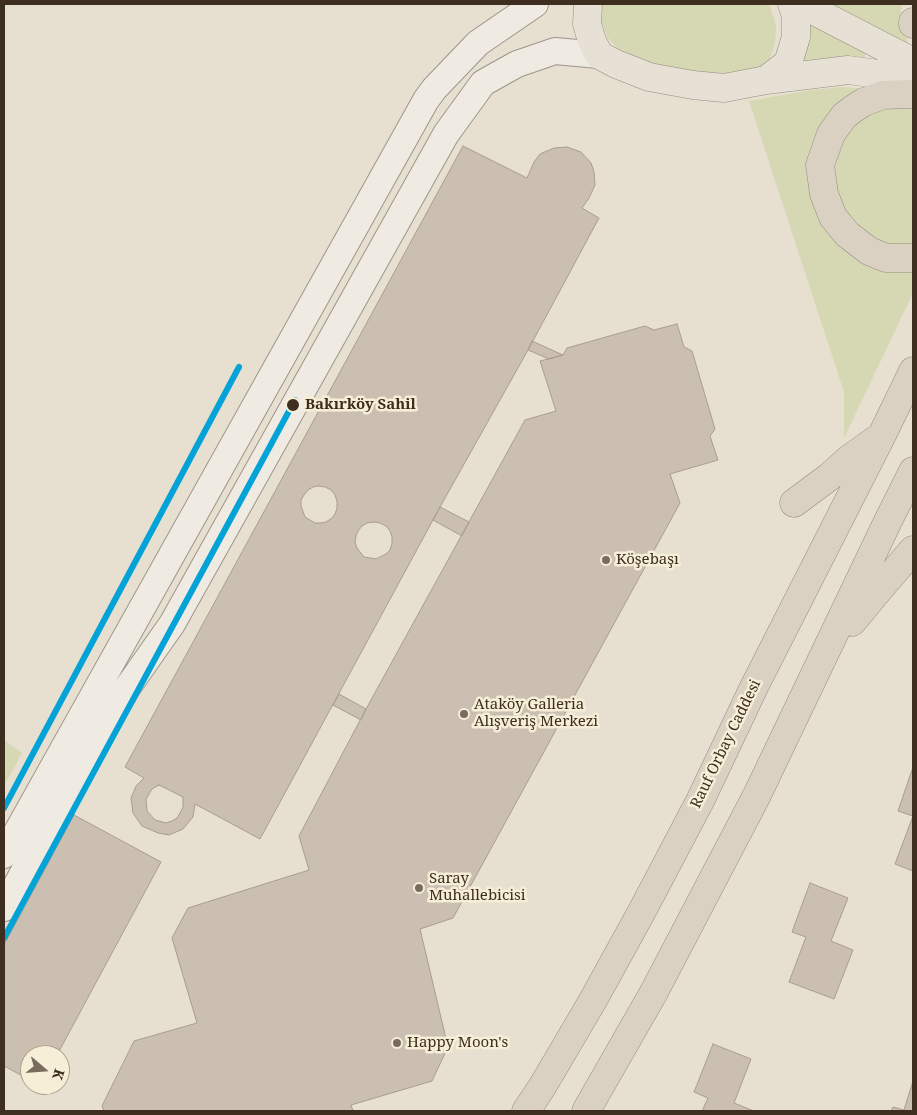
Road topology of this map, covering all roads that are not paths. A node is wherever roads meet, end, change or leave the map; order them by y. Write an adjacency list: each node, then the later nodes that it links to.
1 (535, 4): 17 (street)
2 (588, 4): 5 (main road)
3 (792, 4): 7 (main road)
4 (801, 4): 6 (main road)
5 (599, 54): 7 (main road); 18 (street)
6 (913, 62)
7 (766, 80): 8 (main road)
8 (913, 85)
9 (913, 94): 10 (highway)
10 (913, 258)
11 (913, 371): 12 (highway, Rauf Orbay Caddesi)
12 (882, 435): 14 (highway); 19 (highway, Rauf Orbay Caddesi)
13 (913, 471): 16 (highway)
14 (794, 503)
15 (913, 550): 16 (highway)
16 (823, 658): 20 (highway)
17 (4, 855)
18 (4, 908)
19 (526, 1111)
20 (586, 1111)

